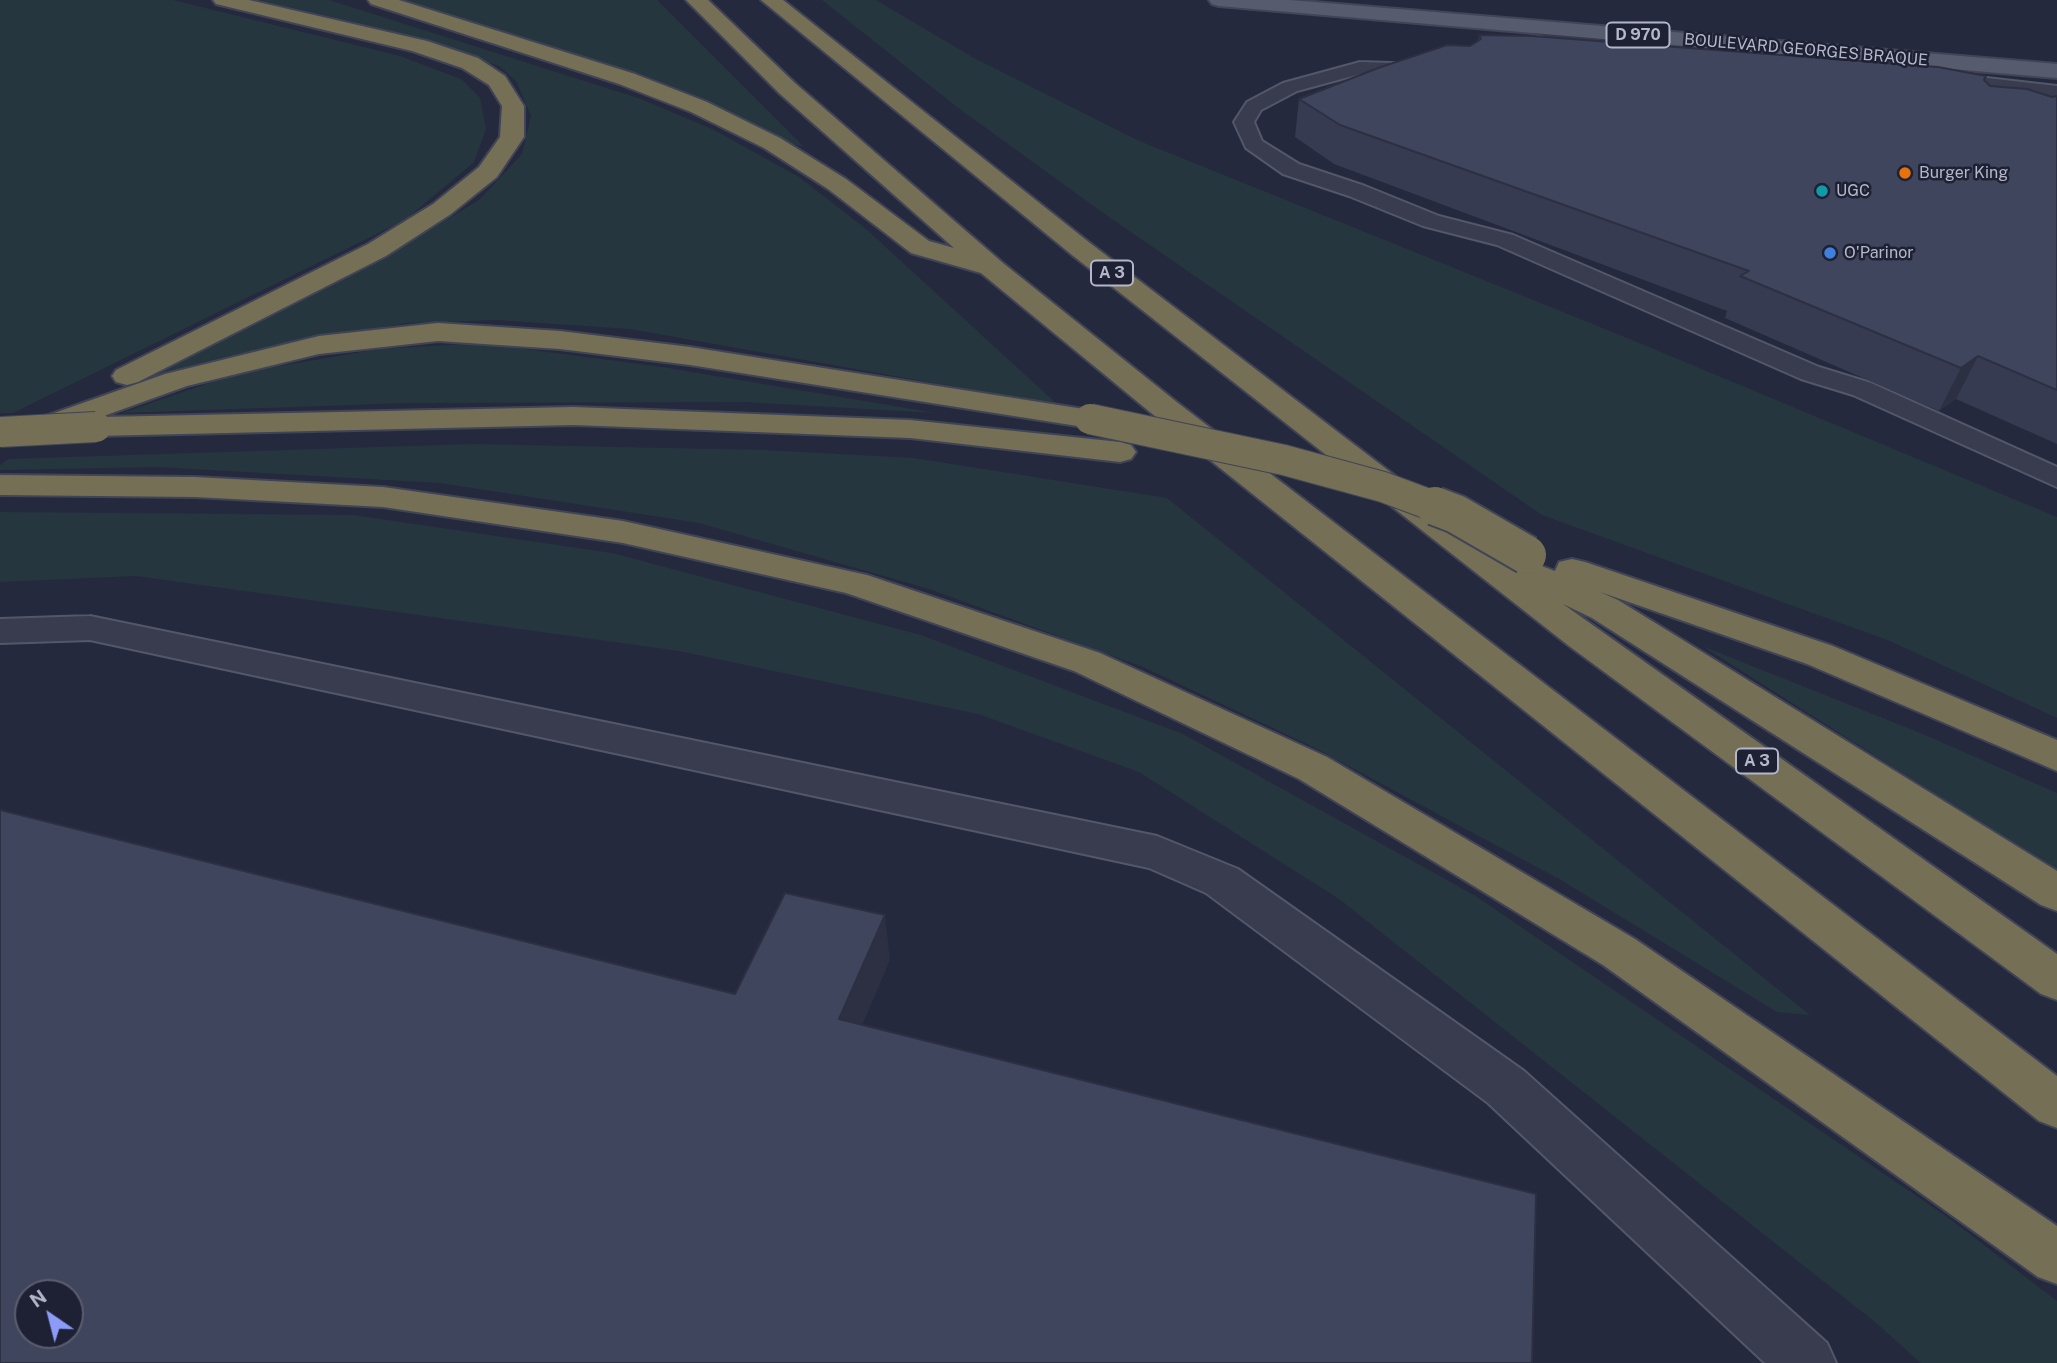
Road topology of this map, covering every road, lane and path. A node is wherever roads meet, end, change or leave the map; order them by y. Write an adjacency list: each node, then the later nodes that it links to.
1 (223, 0): 14 (highway)
2 (378, 0): 12 (highway)
3 (695, 0): 12 (highway)
4 (771, 0): 18 (highway, A 3)
5 (1219, 0): 7 (main road, BOULEVARD GEORGES BRAQUE / D 970)
6 (1402, 0): 8 (main road, BOULEVARD GEORGES BRAQUE / D 970)
7 (1528, 26): 9 (main road, BOULEVARD GEORGES BRAQUE / D 970); 11 (lane)
8 (2057, 54)
9 (2057, 71)
10 (1448, 73): 16 (lane)
11 (2057, 92)
12 (993, 269): 24 (highway)
13 (0, 432): 19 (highway, bridge)
14 (0, 440)
15 (0, 447): 19 (highway, bridge)
16 (2057, 478)
17 (0, 485): 25 (highway)
18 (1458, 540): 22 (highway); 23 (highway, A 3)
19 (1527, 555): 21 (highway)
20 (0, 631): 26 (street)
21 (2057, 756)
22 (2057, 893)
23 (2057, 980)
24 (2057, 1105)
25 (2057, 1258)
26 (1807, 1363)

